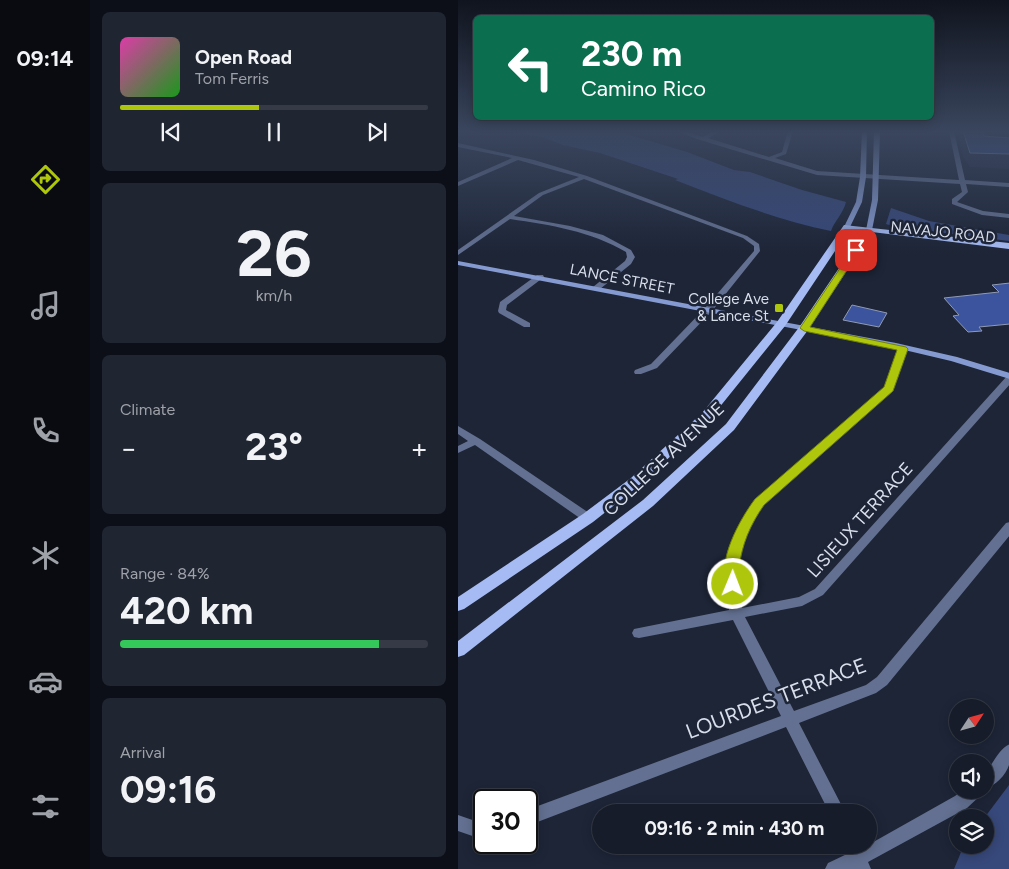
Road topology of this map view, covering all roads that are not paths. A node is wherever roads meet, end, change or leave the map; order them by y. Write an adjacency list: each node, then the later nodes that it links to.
1 (486, 172): 11 (street)
2 (566, 172): 7 (street)
3 (813, 172): 8 (street)
4 (863, 172): 8 (main road)
5 (876, 172): 9 (main road)
6 (960, 172): 10 (street)
7 (585, 177): 14 (street); 23 (street)
8 (863, 177): 9 (street); 15 (main road)
9 (876, 178): 10 (street); 16 (main road)
10 (962, 182): 12 (street); 13 (street)
11 (458, 184)
12 (1010, 185)
13 (1010, 216)
14 (508, 217): 18 (street); 22 (street)
15 (845, 231): 16 (main road, NAVAJO ROAD); 24 (main road, COLLEGE AVENUE)
16 (867, 234): 17 (main road, NAVAJO ROAD); 19 (main road, NAVAJO ROAD); 26 (main road, COLLEGE AVENUE)
17 (1010, 246)
18 (458, 253)
19 (1010, 253)
20 (458, 263): 21 (main road, LANCE STREET)
21 (540, 277): 22 (main road, LANCE STREET); 25 (street)
22 (597, 288): 23 (main road, LANCE STREET)
23 (709, 309): 24 (main road, LANCE STREET); 28 (street)
24 (781, 324): 26 (main road, LANCE STREET); 33 (main road, COLLEGE AVENUE)
25 (526, 325)
26 (804, 328): 27 (main road, LANCE STREET); 38 (main road, COLLEGE AVENUE)
27 (903, 349): 29 (main road, LANCE STREET); 36 (street)
28 (638, 372)
29 (1010, 377): 36 (street, LISIEUX TERRACE)
30 (458, 429): 31 (street)
31 (476, 441): 32 (street); 33 (street)
32 (458, 450)
33 (588, 518): 35 (main road, COLLEGE AVENUE)
34 (1010, 526): 39 (street, LOURDES TERRACE)
35 (458, 605)
36 (736, 613): 37 (street, LISIEUX TERRACE); 39 (street)
37 (639, 633)
38 (458, 650)
39 (791, 718): 43 (street); 44 (street, LOURDES TERRACE)
40 (1010, 751): 41 (street)
41 (994, 774)
42 (964, 799): 47 (street)
43 (832, 804)
44 (538, 814)
45 (458, 823): 46 (street)
46 (473, 828)
47 (857, 857): 48 (street)
48 (834, 869)

